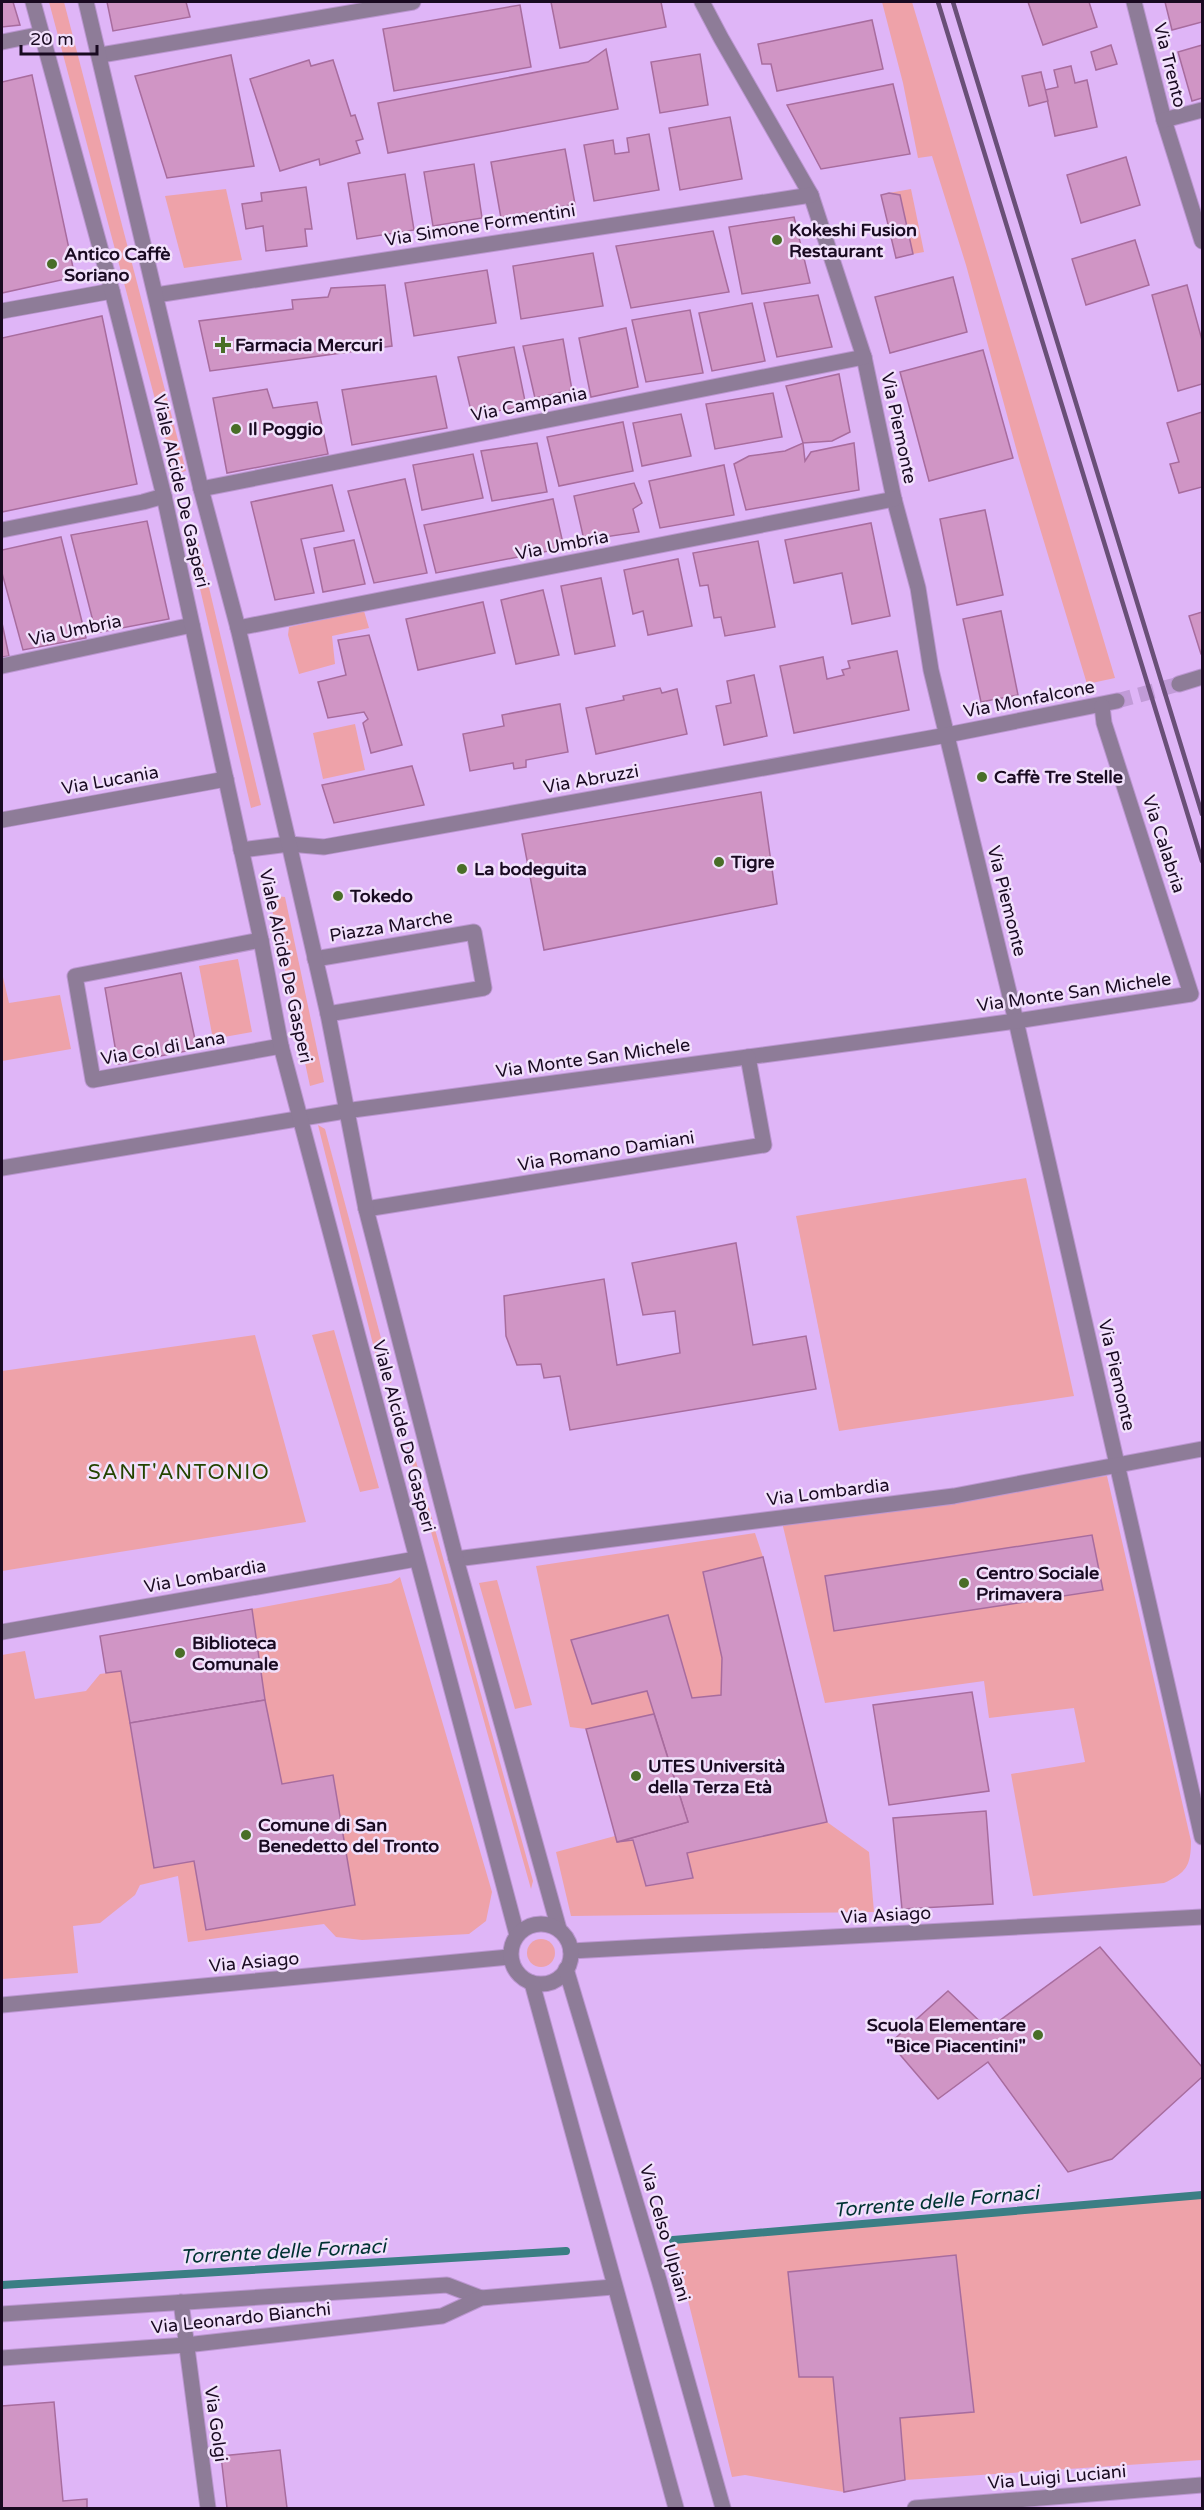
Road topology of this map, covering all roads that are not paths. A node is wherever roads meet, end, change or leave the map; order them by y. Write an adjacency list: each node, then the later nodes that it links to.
1 (33, 2): 6 (street, Viale Alcide De Gasperi)
2 (86, 2): 8 (street, Viale Alcide De Gasperi)
3 (413, 2): 8 (street)
4 (702, 2): 11 (street, Via Piemonte)
5 (1134, 2): 10 (street, Via Trento)
6 (42, 34): 7 (street); 13 (street, Viale Alcide De Gasperi)
7 (2, 42)
8 (100, 55): 14 (street, Viale Alcide De Gasperi)
9 (1203, 110): 10 (street)
10 (1164, 120): 12 (street, Via Trento)
11 (811, 195): 14 (street, Via Simone Formentini); 16 (street, Via Piemonte)
12 (1203, 241)
13 (112, 291): 15 (street); 18 (street, Viale Alcide De Gasperi)
14 (156, 295): 17 (street, Viale Alcide De Gasperi)
15 (2, 311)
16 (864, 357): 17 (street, Via Campania); 19 (street, Via Piemonte)
17 (201, 489): 22 (street, Viale Alcide De Gasperi)
18 (164, 496): 20 (street); 21 (street, Viale Alcide De Gasperi)
19 (894, 499): 22 (street, Via Umbria); 28 (street, Via Piemonte)
20 (2, 530)
21 (192, 625): 23 (street, Via Umbria); 29 (street, Viale Alcide De Gasperi)
22 (238, 628): 31 (street, Viale Alcide De Gasperi)
23 (2, 666)
24 (1203, 677): 25 (street)
25 (1179, 684)
26 (1117, 701): 27 (street, Via Monfalcone)
27 (1102, 706): 28 (street, Via Monfalcone); 35 (street, Via Calabria)
28 (947, 735): 31 (street, Via Abruzzi); 37 (street, Via Piemonte)
29 (226, 779): 30 (street, Via Lucania); 32 (street, Viale Alcide De Gasperi)
30 (2, 820)
31 (289, 844): 32 (street, Via Abruzzi); 34 (street, Viale Alcide De Gasperi)
32 (241, 850): 33 (street, Viale Alcide De Gasperi)
33 (261, 940): 38 (street, Viale Alcide De Gasperi); 38 (street, Via Col di Lana)
34 (315, 959): 36 (street, Viale Alcide De Gasperi); 36 (street, Piazza Marche)
35 (1191, 994): 37 (street, Via Monte San Michele)
36 (328, 1014): 40 (street, Viale Alcide De Gasperi)
37 (1016, 1021): 39 (street, Via Monte San Michele); 45 (street, Via Piemonte)
38 (281, 1046): 41 (street, Viale Alcide De Gasperi)
39 (748, 1057): 40 (street, Via Monte San Michele); 43 (street, Via Romano Damiani)
40 (345, 1111): 41 (street, Via Monte San Michele); 43 (street, Viale Alcide De Gasperi)
41 (301, 1118): 42 (street, Via Monte San Michele); 46 (street, Viale Alcide De Gasperi)
42 (2, 1168)
43 (366, 1209): 47 (street, Viale Alcide De Gasperi)
44 (1203, 1449): 45 (street, Via Lombardia)
45 (1117, 1466): 47 (street, Via Lombardia); 49 (street, Via Piemonte)
46 (416, 1559): 48 (street, Via Lombardia); 52 (street, Viale Alcide De Gasperi)
47 (456, 1559): 51 (street, Viale Alcide De Gasperi)
48 (2, 1632)
49 (1203, 1837)
50 (1203, 1917): 53 (street, Via Asiago)
51 (559, 1929): 52 (street); 53 (street)
52 (517, 1935): 54 (street)
53 (571, 1951): 55 (street)
54 (509, 1957): 56 (street); 57 (street, Via Asiago)
55 (566, 1969): 56 (street); 67 (street, Via Celso Ulpiani)
56 (532, 1983): 58 (street)
57 (2, 2005)
58 (614, 2287): 59 (street, Via Leonardo Bianchi); 66 (street)
59 (481, 2298): 60 (street, Via Leonardo Bianchi); 62 (street, Via Leonardo Bianchi)
60 (181, 2302): 61 (street, Via Leonardo Bianchi); 62 (street, Via Golgi)
61 (2, 2314)
62 (186, 2345): 63 (street, Via Leonardo Bianchi); 65 (street, Via Golgi)
63 (2, 2358)
64 (1203, 2485): 68 (street, Via Luigi Luciani)
65 (208, 2508)
66 (676, 2508)
67 (723, 2508)
68 (915, 2508)

